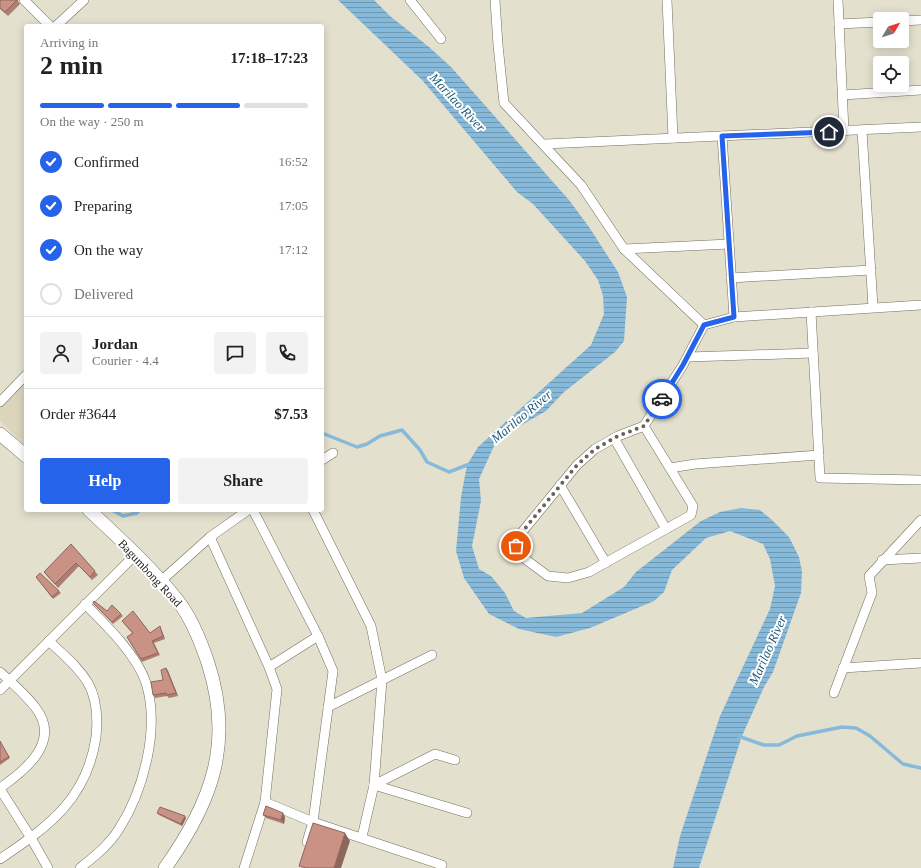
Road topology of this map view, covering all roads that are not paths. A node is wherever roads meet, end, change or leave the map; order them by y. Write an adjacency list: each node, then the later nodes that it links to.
1 (24, 0): 10 (street)
2 (84, 0): 11 (street)
3 (410, 0): 13 (street)
4 (496, 0): 21 (street)
5 (667, 0): 20 (street)
6 (838, 0): 12 (street)
7 (921, 20): 8 (street)
8 (909, 21)
9 (873, 22): 12 (street)
10 (48, 24)
11 (58, 24)
12 (839, 24): 15 (street)
13 (441, 39)
14 (921, 90): 15 (street)
15 (842, 95): 18 (street)
16 (921, 127): 17 (street)
17 (862, 131): 18 (street); 24 (street)
18 (844, 132): 19 (street)
19 (722, 136): 20 (street); 22 (street)
20 (673, 138): 21 (street)
21 (545, 144): 23 (street)
22 (729, 244): 23 (street); 25 (street)
23 (624, 249): 30 (street)
24 (871, 270): 25 (street); 27 (street)
25 (731, 278): 29 (street)
26 (921, 305): 27 (street)
27 (873, 307): 28 (street)
28 (811, 312): 29 (street); 31 (street)
29 (734, 317): 30 (street)
30 (704, 325): 32 (street)
31 (813, 353): 32 (street); 40 (street)
32 (688, 357): 35 (street)
33 (24, 377): 34 (street)
34 (0, 402)
35 (644, 426): 37 (street); 42 (street)
36 (0, 434): 39 (street)
37 (614, 438): 44 (street); 50 (street)
38 (333, 452): 41 (street)
39 (24, 454)
40 (819, 455): 42 (street); 43 (street)
41 (324, 459)
42 (670, 468): 50 (street)
43 (921, 480)
44 (560, 485): 55 (street); 55 (street)
45 (91, 512): 52 (street, Bagumbong Road)
46 (245, 512): 51 (street)
47 (254, 512): 58 (street)
48 (314, 512): 65 (street)
49 (921, 520): 54 (street)
50 (666, 529): 55 (street)
51 (210, 537): 56 (street); 62 (street)
52 (135, 555): 56 (street, Bagumbong Road); 57 (street)
53 (921, 558): 54 (street)
54 (882, 560): 63 (street)
55 (606, 563)
56 (161, 581): 83 (street, Bagumbong Road)
57 (85, 604): 59 (street); 82 (street)
58 (318, 636): 62 (street); 69 (street)
59 (49, 641): 66 (street); 77 (street)
60 (432, 655): 65 (street)
61 (921, 663): 63 (street)
62 (269, 667): 73 (street)
63 (843, 668): 68 (street)
64 (0, 672): 66 (street)
65 (382, 680): 69 (street); 71 (street)
66 (9, 681): 67 (street); 72 (street)
67 (0, 690)
68 (834, 693)
69 (328, 707): 75 (street)
70 (455, 760): 71 (street)
71 (374, 785): 74 (street); 76 (street)
72 (0, 788): 77 (street)
73 (265, 802): 75 (street); 84 (street)
74 (467, 812)
75 (313, 822): 76 (street); 78 (street)
76 (362, 837): 80 (street)
77 (31, 838): 79 (street); 81 (street)
78 (305, 848)
79 (0, 859)
80 (442, 865)
81 (48, 868)
82 (80, 868)
83 (165, 868)
84 (244, 868)

